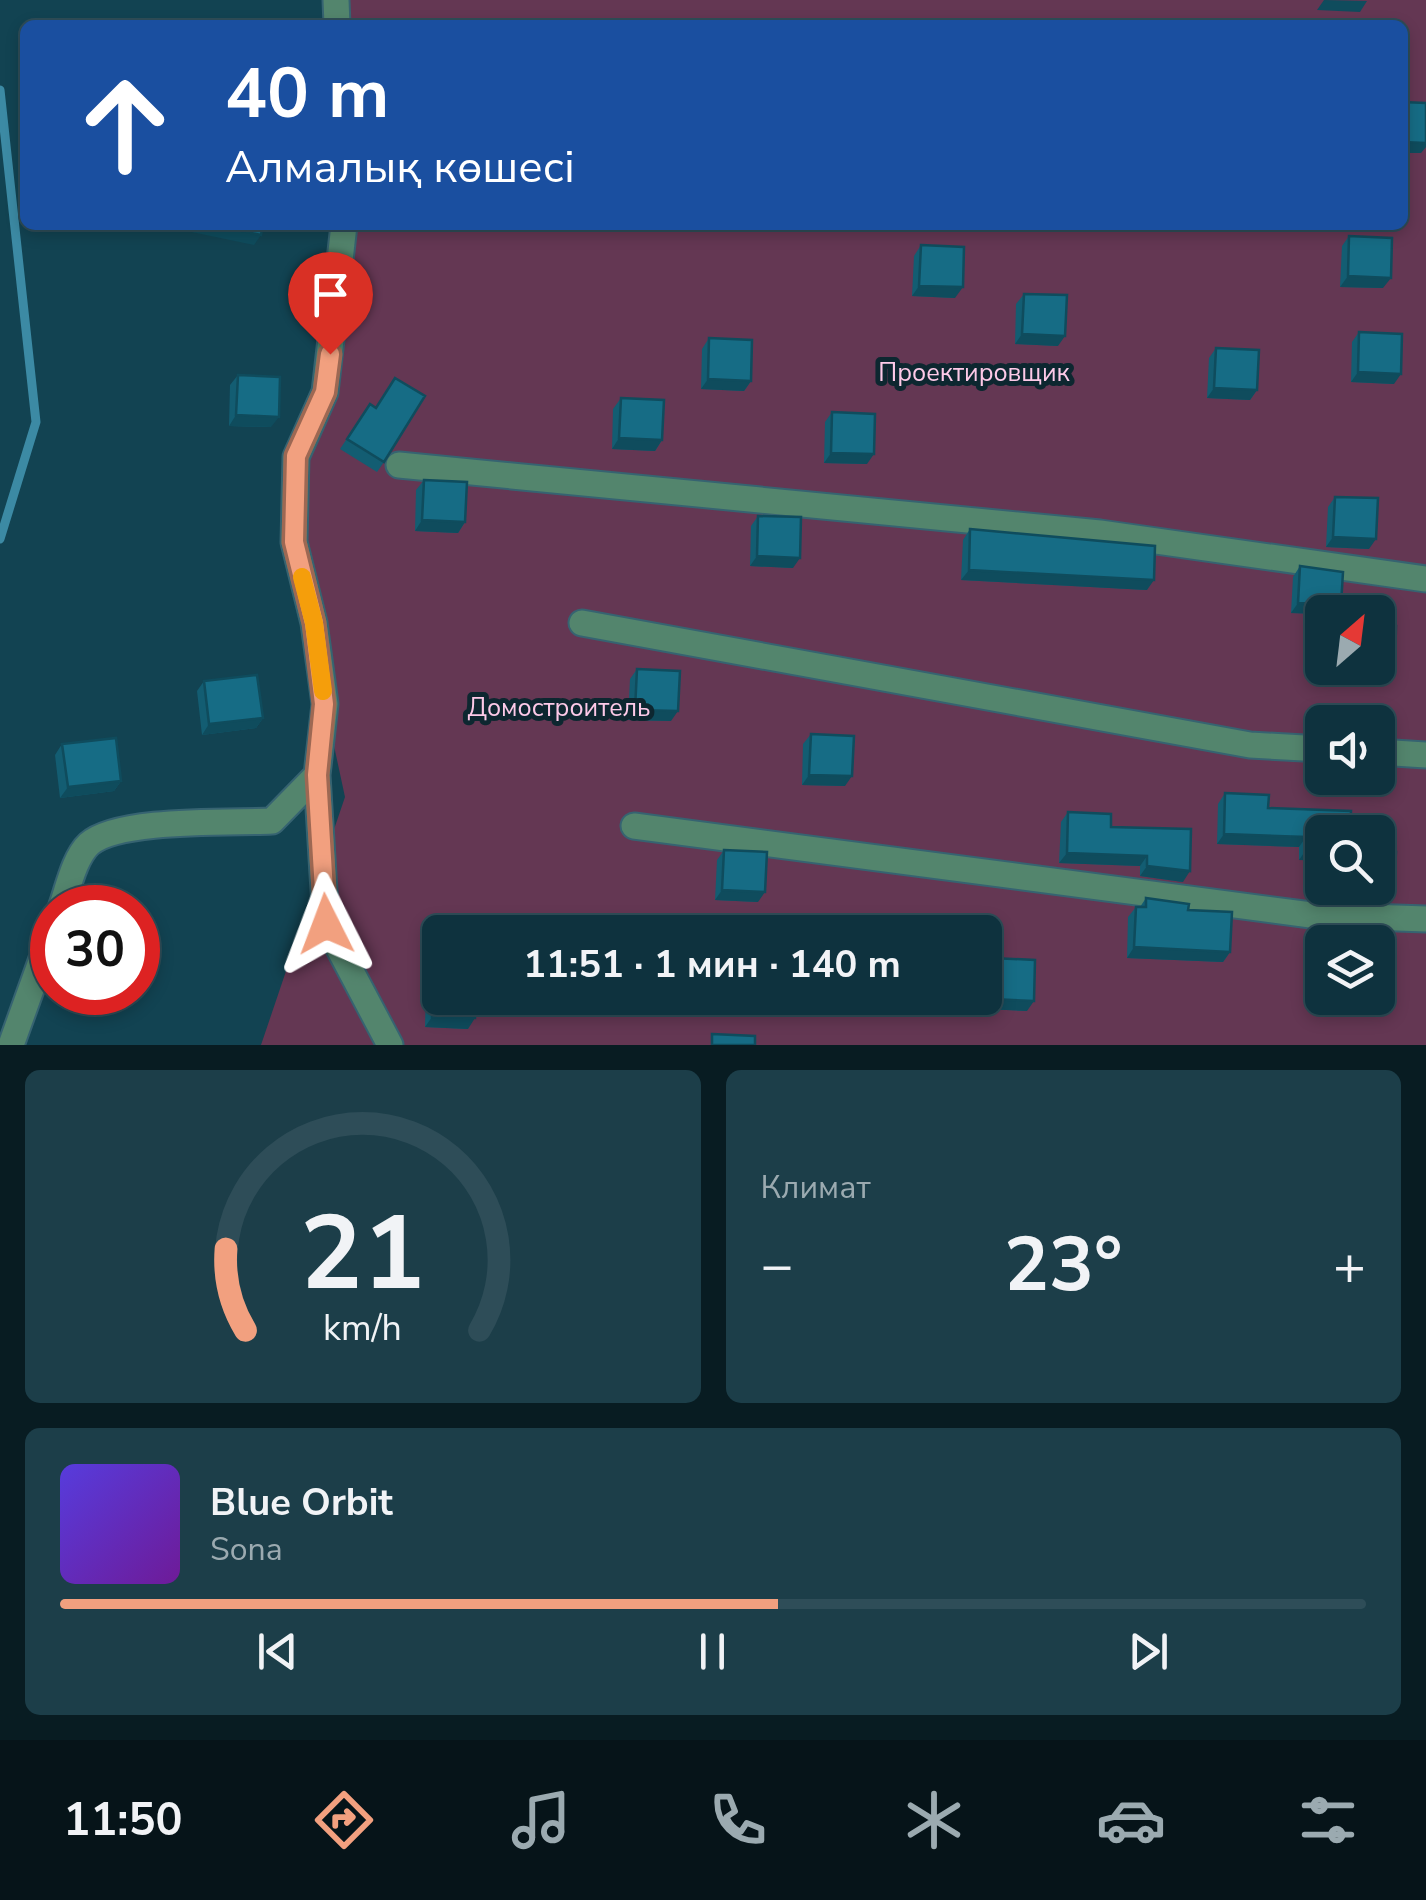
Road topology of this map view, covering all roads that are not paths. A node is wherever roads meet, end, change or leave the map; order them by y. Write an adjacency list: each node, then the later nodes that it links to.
1 (343, 230): 8 (street)
2 (399, 465): 3 (street)
3 (1426, 579)
4 (582, 622): 5 (street)
5 (1305, 748)
6 (1395, 753): 7 (street)
7 (1426, 755)
8 (317, 775): 10 (street); 14 (street)
9 (634, 826): 11 (street)
10 (69, 885)
11 (1426, 920)
12 (30, 992): 13 (street)
13 (11, 1045)
14 (390, 1045)

